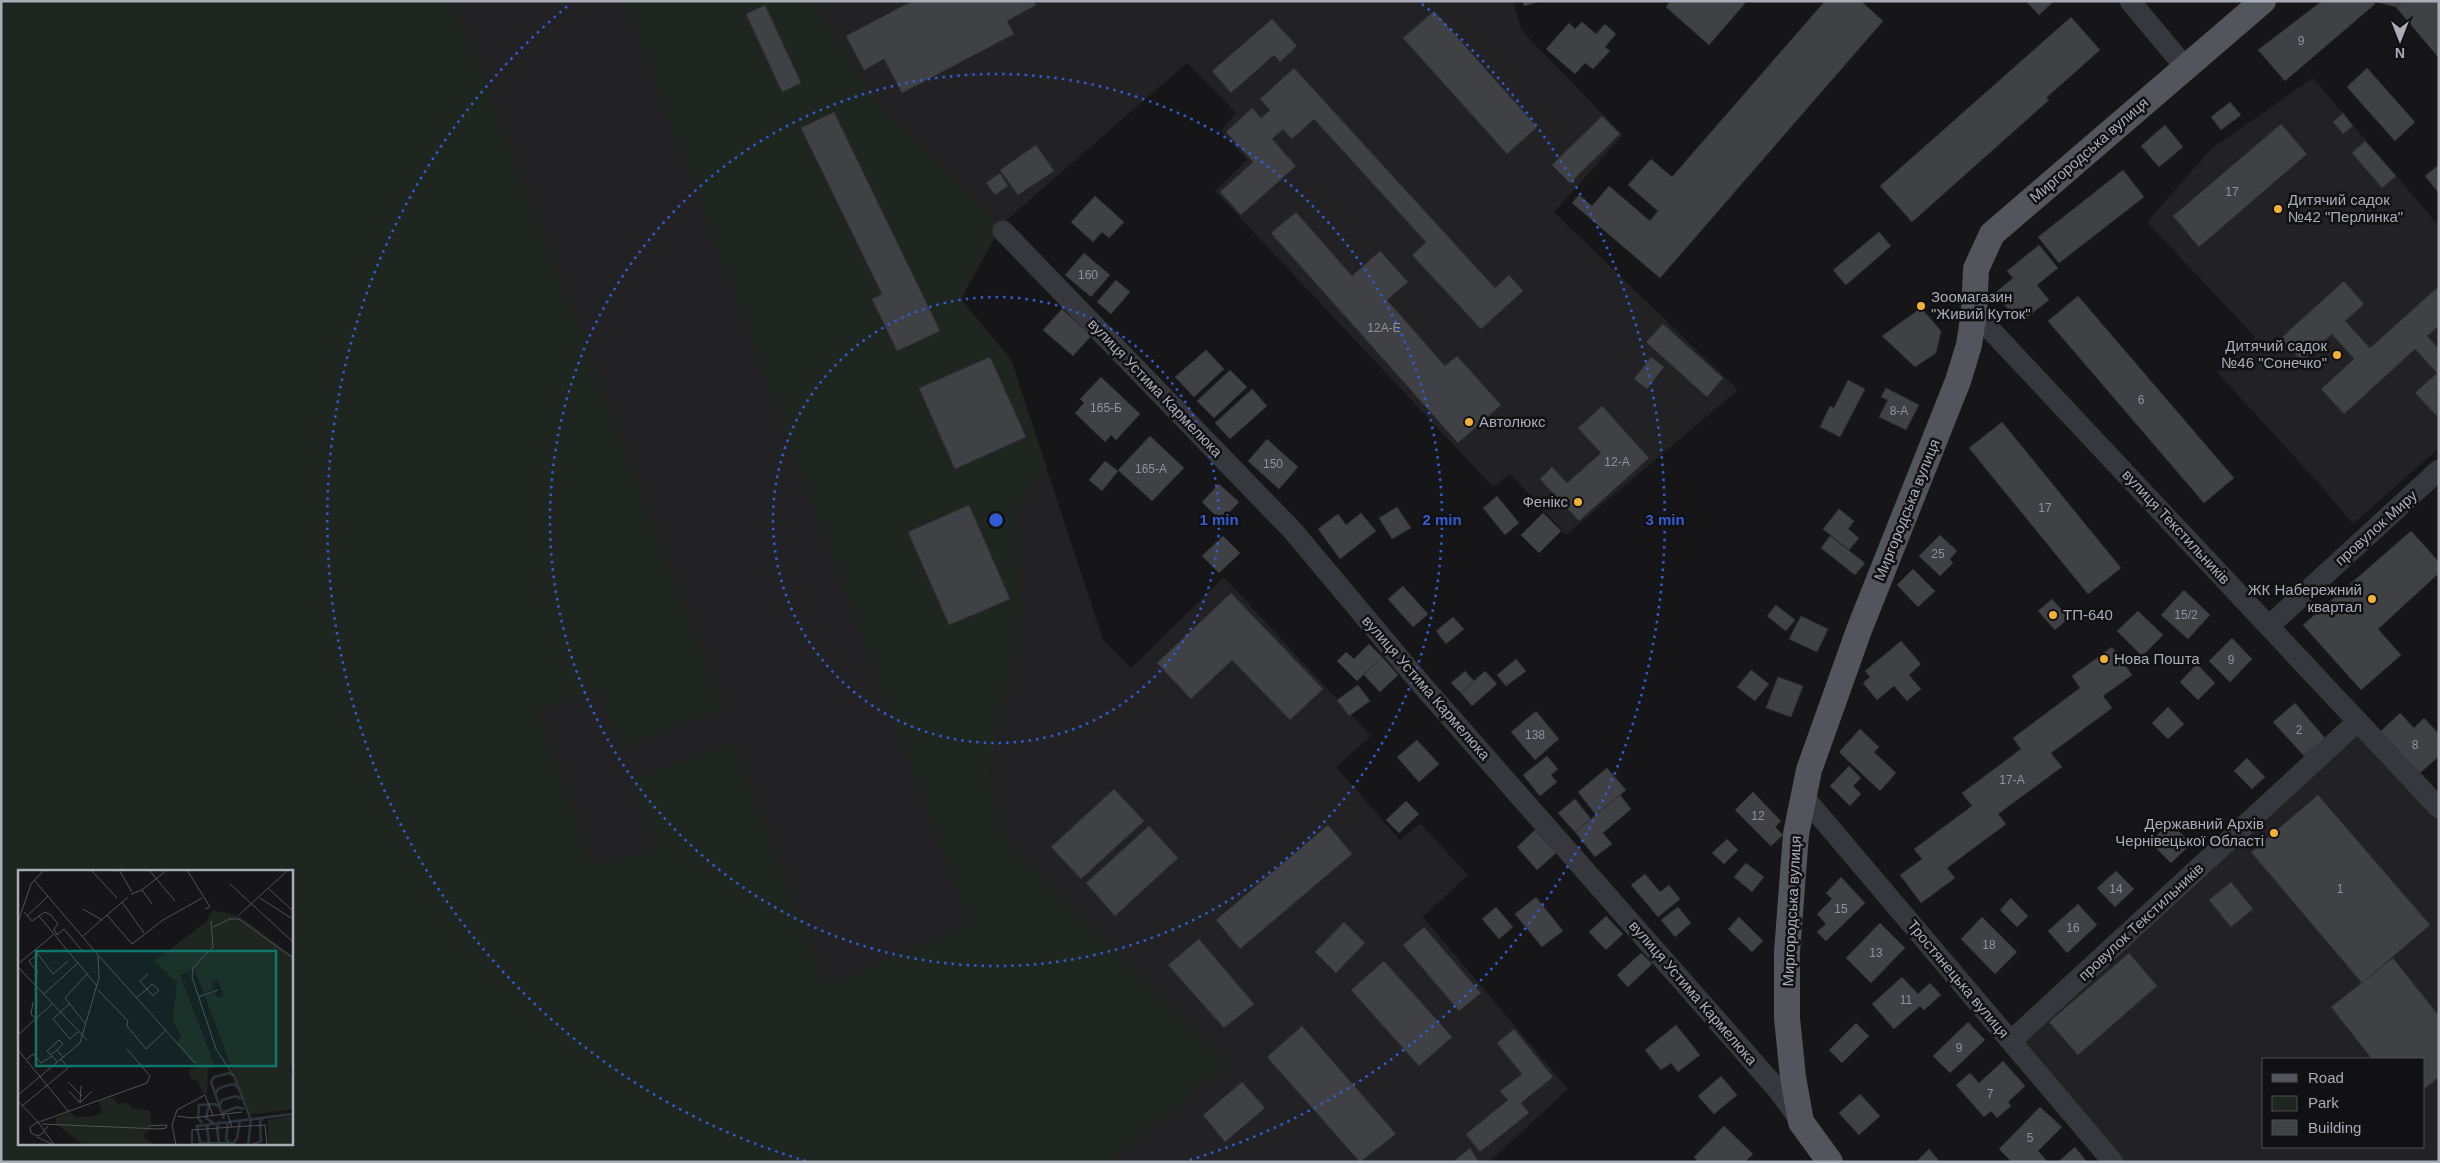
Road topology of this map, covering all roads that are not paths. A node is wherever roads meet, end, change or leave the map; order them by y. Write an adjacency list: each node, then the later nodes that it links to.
1 (2130, 1): 3 (street)
2 (2263, 1): 3 (main road, Миргородська вулиця)
3 (2185, 67): 5 (main road, Миргородська вулиця)
4 (1003, 231): 12 (street, вулиця Устима Кармелюка)
5 (1974, 312): 7 (street, вулиця Текстильників); 9 (main road, Миргородська вулиця)
6 (2439, 470): 7 (street, провулок Миру)
7 (2269, 626): 8 (street, вулиця Текстильників)
8 (2358, 721): 10 (street, вулиця Текстильників); 11 (street, провулок Текстильників)
9 (1803, 796): 11 (street, Тростянецька вулиця); 12 (main road, Миргородська вулиця)
10 (2439, 808)
11 (2012, 1042): 14 (street, Тростянецька вулиця)
12 (1801, 1122): 13 (main road, вулиця Устима Кармелюка)
13 (1830, 1162)
14 (2113, 1162)

